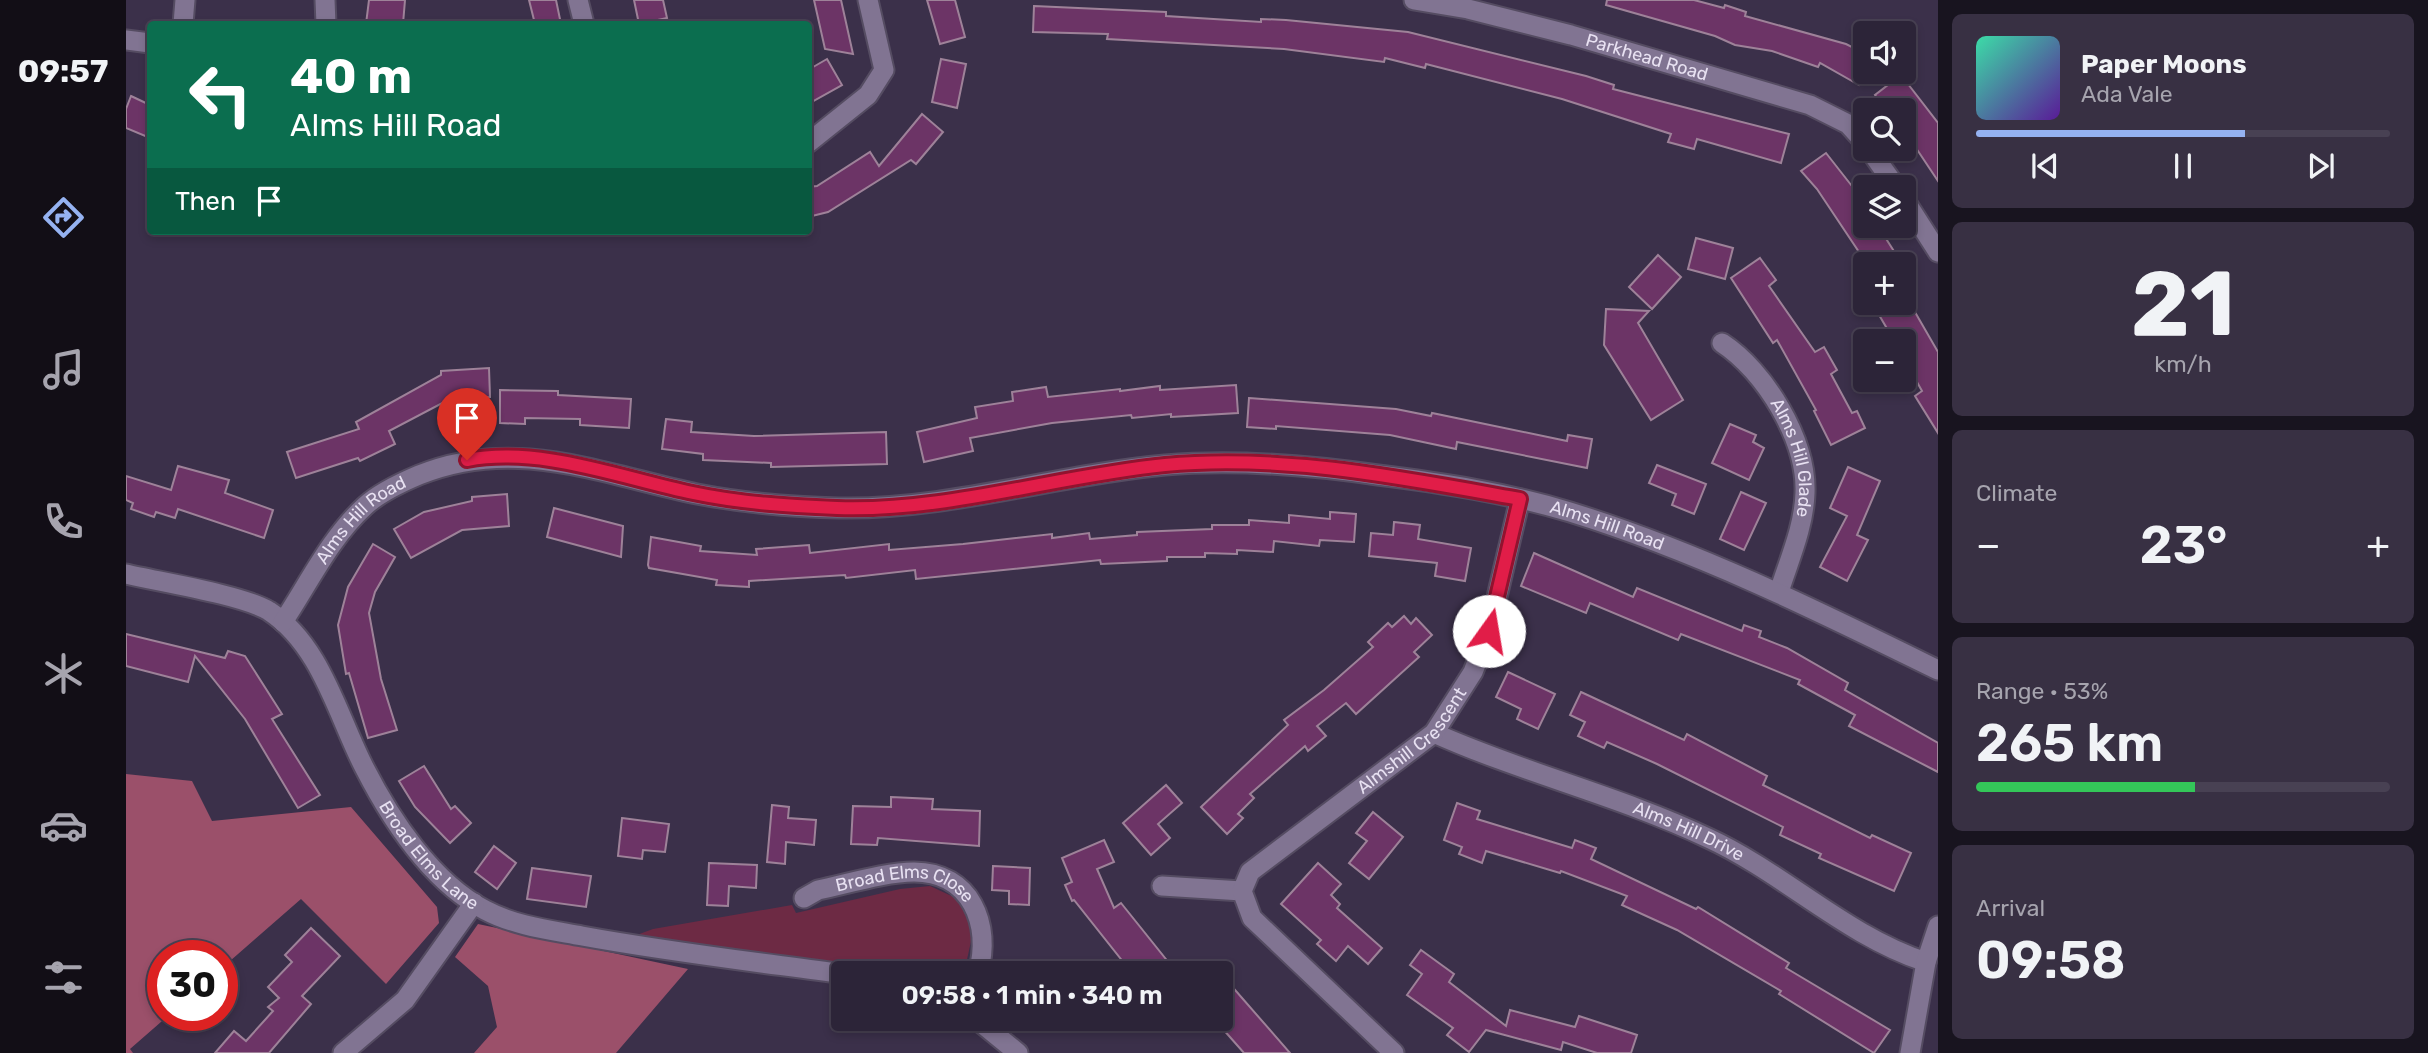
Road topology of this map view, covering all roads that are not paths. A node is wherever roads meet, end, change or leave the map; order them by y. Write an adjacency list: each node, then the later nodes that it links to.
1 (185, 0): 6 (street)
2 (325, 0): 7 (street)
3 (578, 0): 8 (street)
4 (868, 0): 12 (street)
5 (1414, 0): 11 (street, Parkhead Road)
6 (183, 21)
7 (326, 21)
8 (582, 21)
9 (126, 40): 10 (street)
10 (147, 43)
11 (1853, 130)
12 (812, 140)
13 (1916, 218): 14 (street)
14 (1938, 252)
15 (1722, 343): 18 (street, Alms Hill Glade)
16 (1520, 499): 18 (street, Alms Hill Road); 19 (street, Alms Hill Road); 21 (street, Almshill Crescent)
17 (126, 574): 19 (street, Broad Elms Lane)
18 (1779, 592): 20 (street, Alms Hill Road)
19 (283, 622): 25 (street, Broad Elms Lane)
20 (1938, 670)
21 (1434, 733): 23 (street, Almshill Crescent); 28 (street, Alms Hill Drive)
22 (1162, 886): 23 (street)
23 (1242, 891): 33 (street)
24 (804, 898): 27 (street, Broad Elms Close)
25 (474, 903): 29 (street, Broad Elms Lane); 31 (street)
26 (1938, 926): 28 (street)
27 (979, 961)
28 (1926, 962): 34 (street)
29 (831, 972)
30 (991, 1031): 32 (street)
31 (343, 1053)
32 (1018, 1053)
33 (1394, 1053)
34 (1910, 1053)

